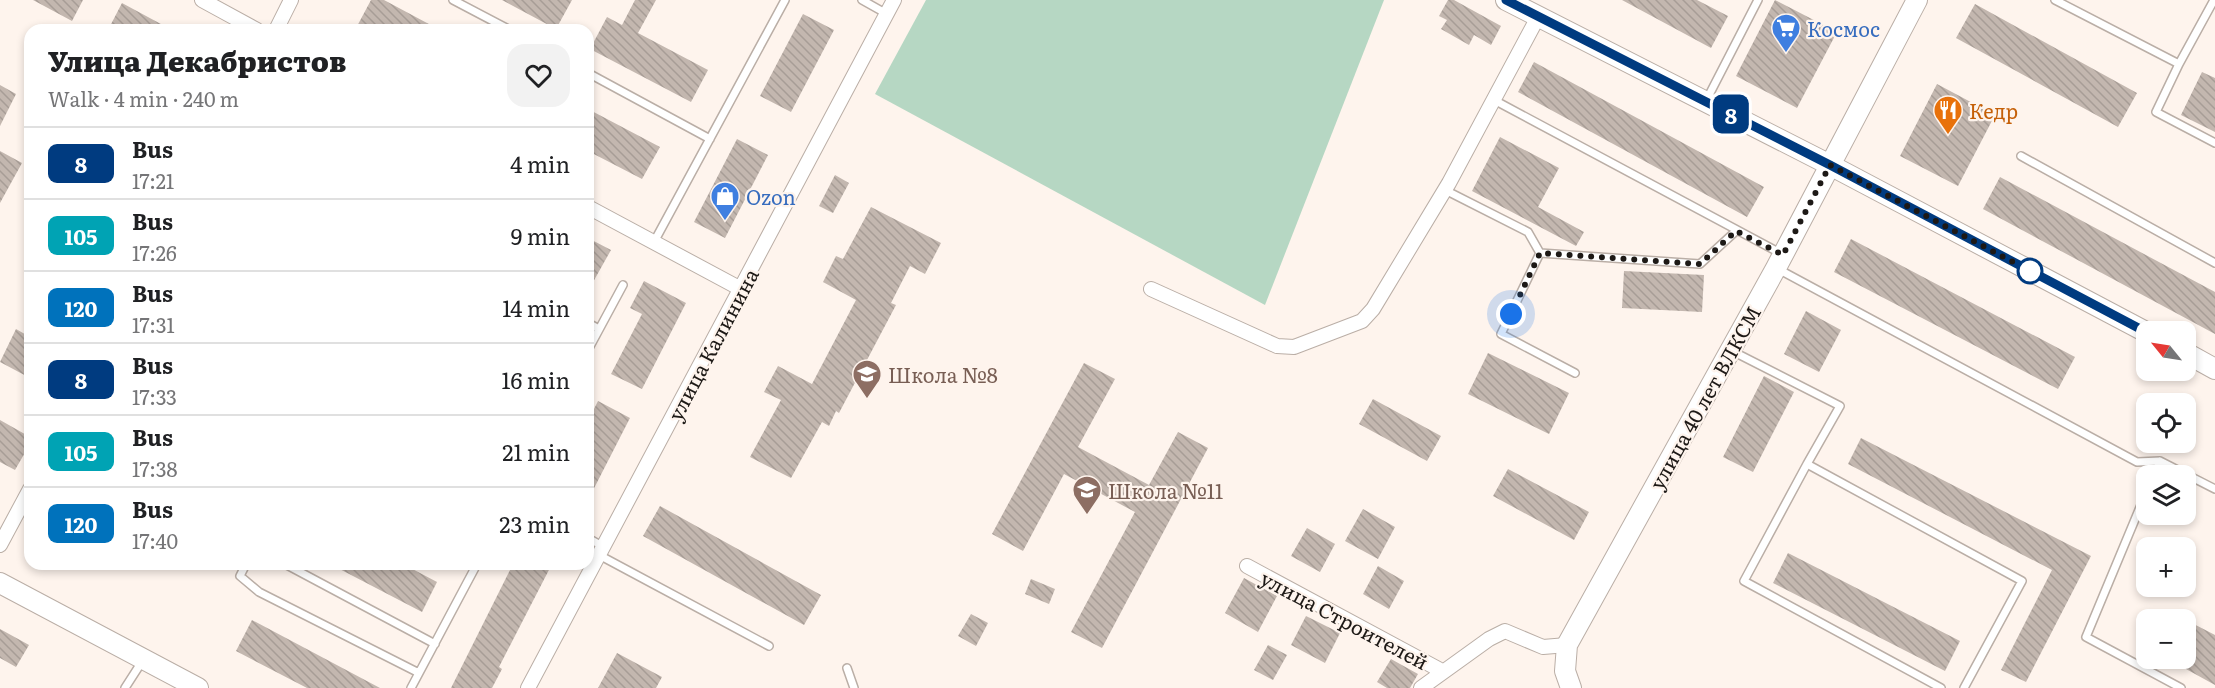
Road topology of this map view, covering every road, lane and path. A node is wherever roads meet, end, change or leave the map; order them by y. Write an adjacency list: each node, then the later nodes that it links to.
1 (202, 0): 15 (street)
2 (291, 0): 16 (street)
3 (453, 0): 14 (lane)
4 (785, 0): 22 (lane)
5 (862, 0): 12 (lane)
6 (894, 0): 12 (street, улица Калинина)
7 (1506, 0): 13 (main road)
8 (1917, 0): 25 (main road, улица 40 лет ВЛКСМ)
9 (2055, 0): 18 (lane)
10 (2214, 0): 18 (lane)
11 (1756, 1): 21 (lane)
12 (887, 14): 34 (street, улица Калинина)
13 (1538, 17): 20 (street); 21 (main road)
14 (495, 22): 17 (lane)
15 (246, 24)
16 (279, 24)
17 (499, 24)
18 (2179, 64): 23 (lane)
19 (594, 76): 22 (lane)
20 (1494, 100): 26 (street); 28 (lane)
21 (1706, 101): 25 (main road)
22 (710, 139): 29 (lane)
23 (2215, 143)
24 (2021, 156): 32 (lane)
25 (1830, 165): 31 (main road, улица 40 лет ВЛКСМ); 37 (main road)
26 (1445, 190): 30 (lane); 35 (street)
27 (594, 210): 29 (street)
28 (1736, 231): 30 (lane); 31 (lane)
29 (654, 242): 34 (street)
30 (1540, 253): 43 (lane)
31 (1779, 261): 40 (main road, улица 40 лет ВЛКСМ); 44 (lane)
32 (2215, 263)
33 (623, 285): 38 (lane)
34 (741, 289): 52 (street, улица Калинина)
35 (1151, 290)
36 (594, 325): 38 (lane)
37 (2136, 327)
38 (599, 328): 39 (lane)
39 (594, 338)
40 (1730, 350): 45 (lane); 61 (main road, улица 40 лет ВЛКСМ)
41 (2196, 358): 42 (main road)
42 (2215, 367)
43 (1575, 373)
44 (2160, 461): 46 (lane); 47 (lane)
45 (1807, 464): 74 (lane); 75 (lane)
46 (2158, 465)
47 (2215, 489)
48 (24, 500): 50 (street)
49 (2136, 517): 76 (lane)
50 (0, 544)
51 (594, 544): 52 (lane)
52 (601, 551): 53 (street, улица Калинина); 62 (lane)
53 (594, 564)
54 (1247, 566): 65 (street, улица Строителей)
55 (243, 570): 66 (lane)
56 (296, 570): 60 (lane)
57 (474, 570): 60 (lane)
58 (591, 570): 70 (street, улица Калинина)
59 (0, 583): 63 (main road)
60 (435, 644): 66 (lane)
61 (1567, 645): 65 (street); 73 (main road)
62 (770, 646)
63 (143, 659): 67 (lane); 68 (main road)
64 (847, 668): 71 (lane)
65 (1442, 671): 72 (street)
66 (419, 673): 69 (lane)
67 (125, 688)
68 (198, 688)
69 (411, 688)
70 (528, 688)
71 (854, 688)
72 (1421, 688)
73 (1571, 688)
74 (1941, 688)
75 (1965, 688)
76 (2181, 688)

